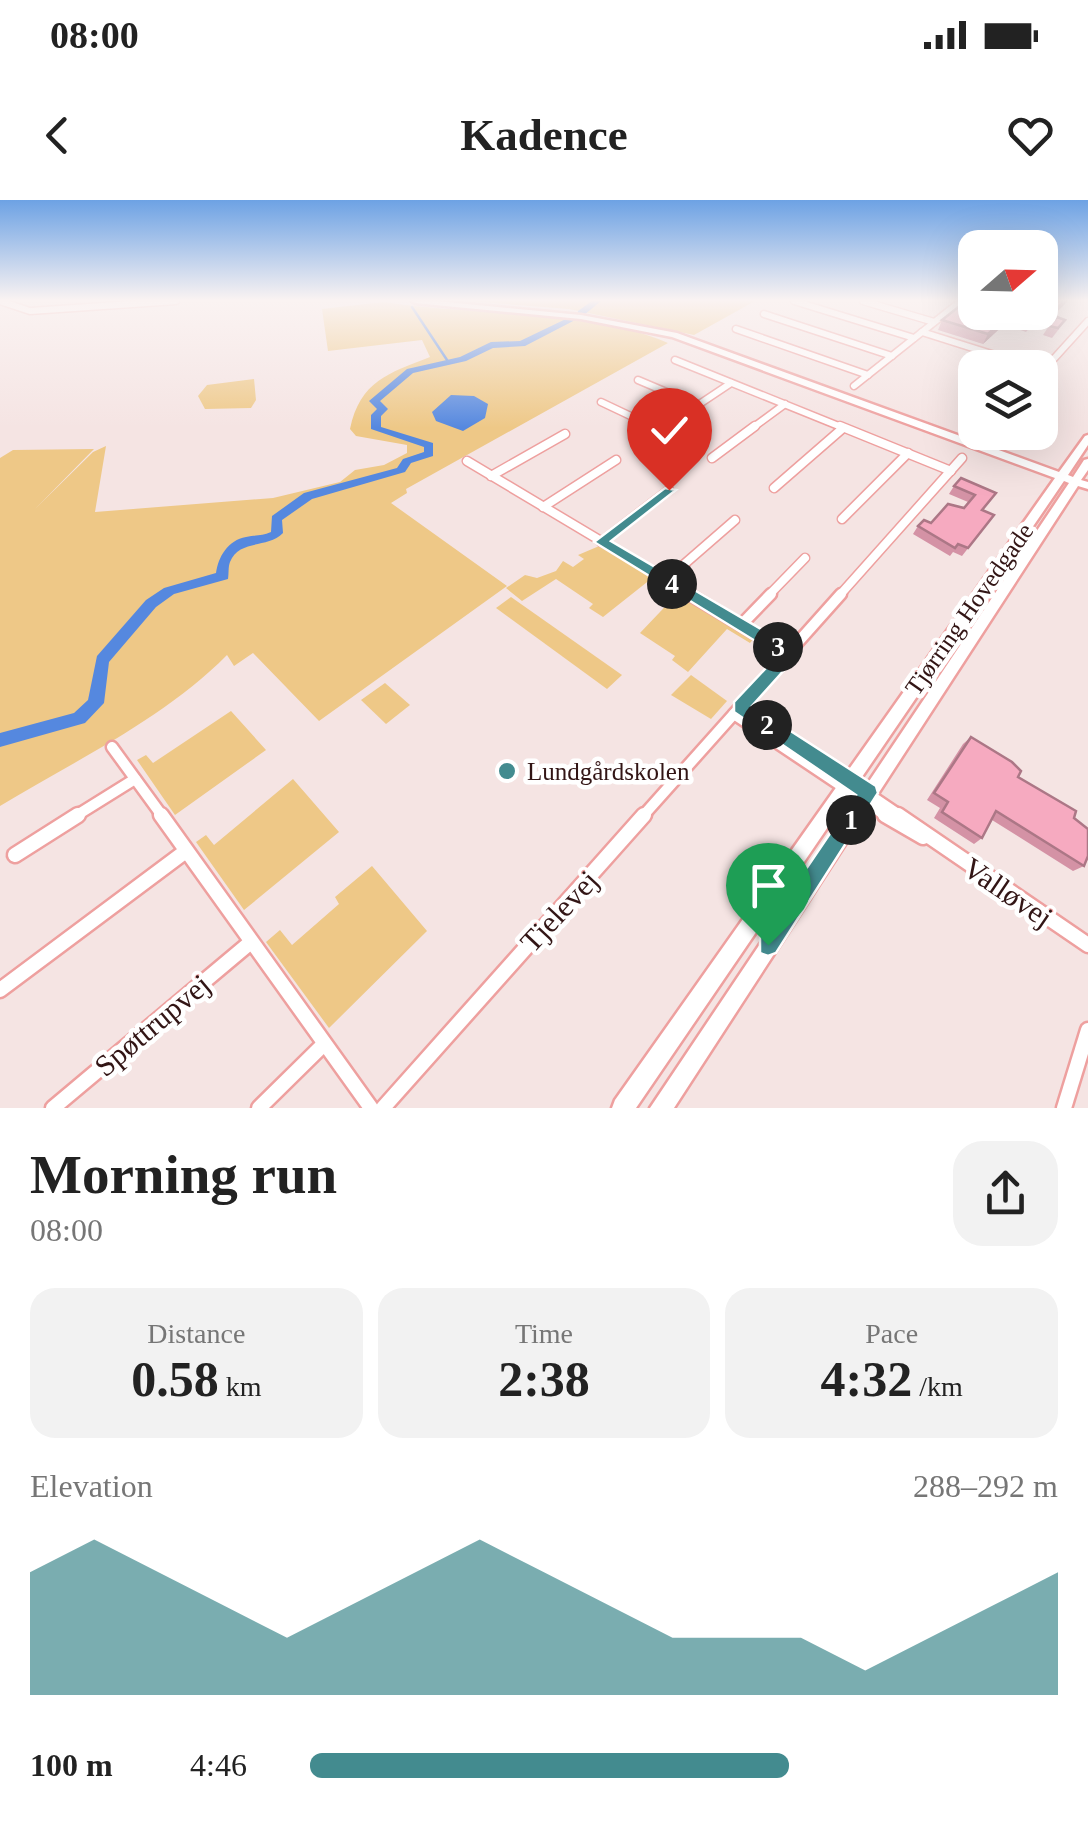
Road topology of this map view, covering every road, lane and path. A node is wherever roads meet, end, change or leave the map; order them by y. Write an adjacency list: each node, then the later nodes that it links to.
1 (696, 343): 25 (main road)
2 (775, 343): 7 (street)
3 (854, 343): 5 (street)
4 (907, 343): 5 (street)
5 (892, 356): 7 (street)
6 (675, 360): 9 (street)
7 (868, 375): 10 (street)
8 (638, 380): 13 (street)
9 (731, 383): 12 (street); 13 (street)
10 (854, 386)
11 (600, 402): 13 (street)
12 (785, 404): 14 (street); 18 (street)
13 (697, 405)
14 (843, 428): 17 (street); 26 (street)
15 (565, 434): 24 (street)
16 (1088, 438): 25 (main road, Tjørring Hovedgade)
17 (908, 454): 23 (street); 30 (street)
18 (712, 458)
19 (962, 458): 23 (street, Tjelevej)
20 (616, 460): 28 (street)
21 (466, 461): 24 (street)
22 (1088, 462): 25 (main road, Tjørring Hovedgade)
23 (951, 471): 35 (street, Tjelevej)
24 (491, 476): 28 (street)
25 (1076, 479): 39 (main road, Tjørring Hovedgade); 40 (main road, Tjørring Hovedgade)
26 (774, 488)
27 (669, 490): 31 (street)
28 (543, 507): 31 (street)
29 (735, 520): 33 (street)
30 (842, 520)
31 (601, 542): 33 (street)
32 (805, 558): 34 (street)
33 (666, 580): 34 (street)
34 (740, 625): 35 (street)
35 (789, 654): 36 (street, Tjelevej)
36 (737, 710): 39 (street); 51 (street, Tjelevej)
37 (112, 747): 38 (street)
38 (135, 780): 41 (street); 42 (street)
39 (848, 785): 40 (street, Valløvej); 52 (main road, Tjørring Hovedgade)
40 (866, 797): 44 (street, Valløvej); 53 (main road, Tjørring Hovedgade)
41 (186, 850): 43 (street); 45 (street)
42 (16, 855)
43 (252, 942): 47 (street); 48 (street, Spøttrupvej)
44 (1088, 945)
45 (0, 990)
46 (1088, 1030): 54 (street)
47 (324, 1044): 49 (street); 50 (street)
48 (52, 1108)
49 (259, 1108)
50 (371, 1108)
51 (382, 1108)
52 (623, 1108)
53 (661, 1108)
54 (1064, 1108)

